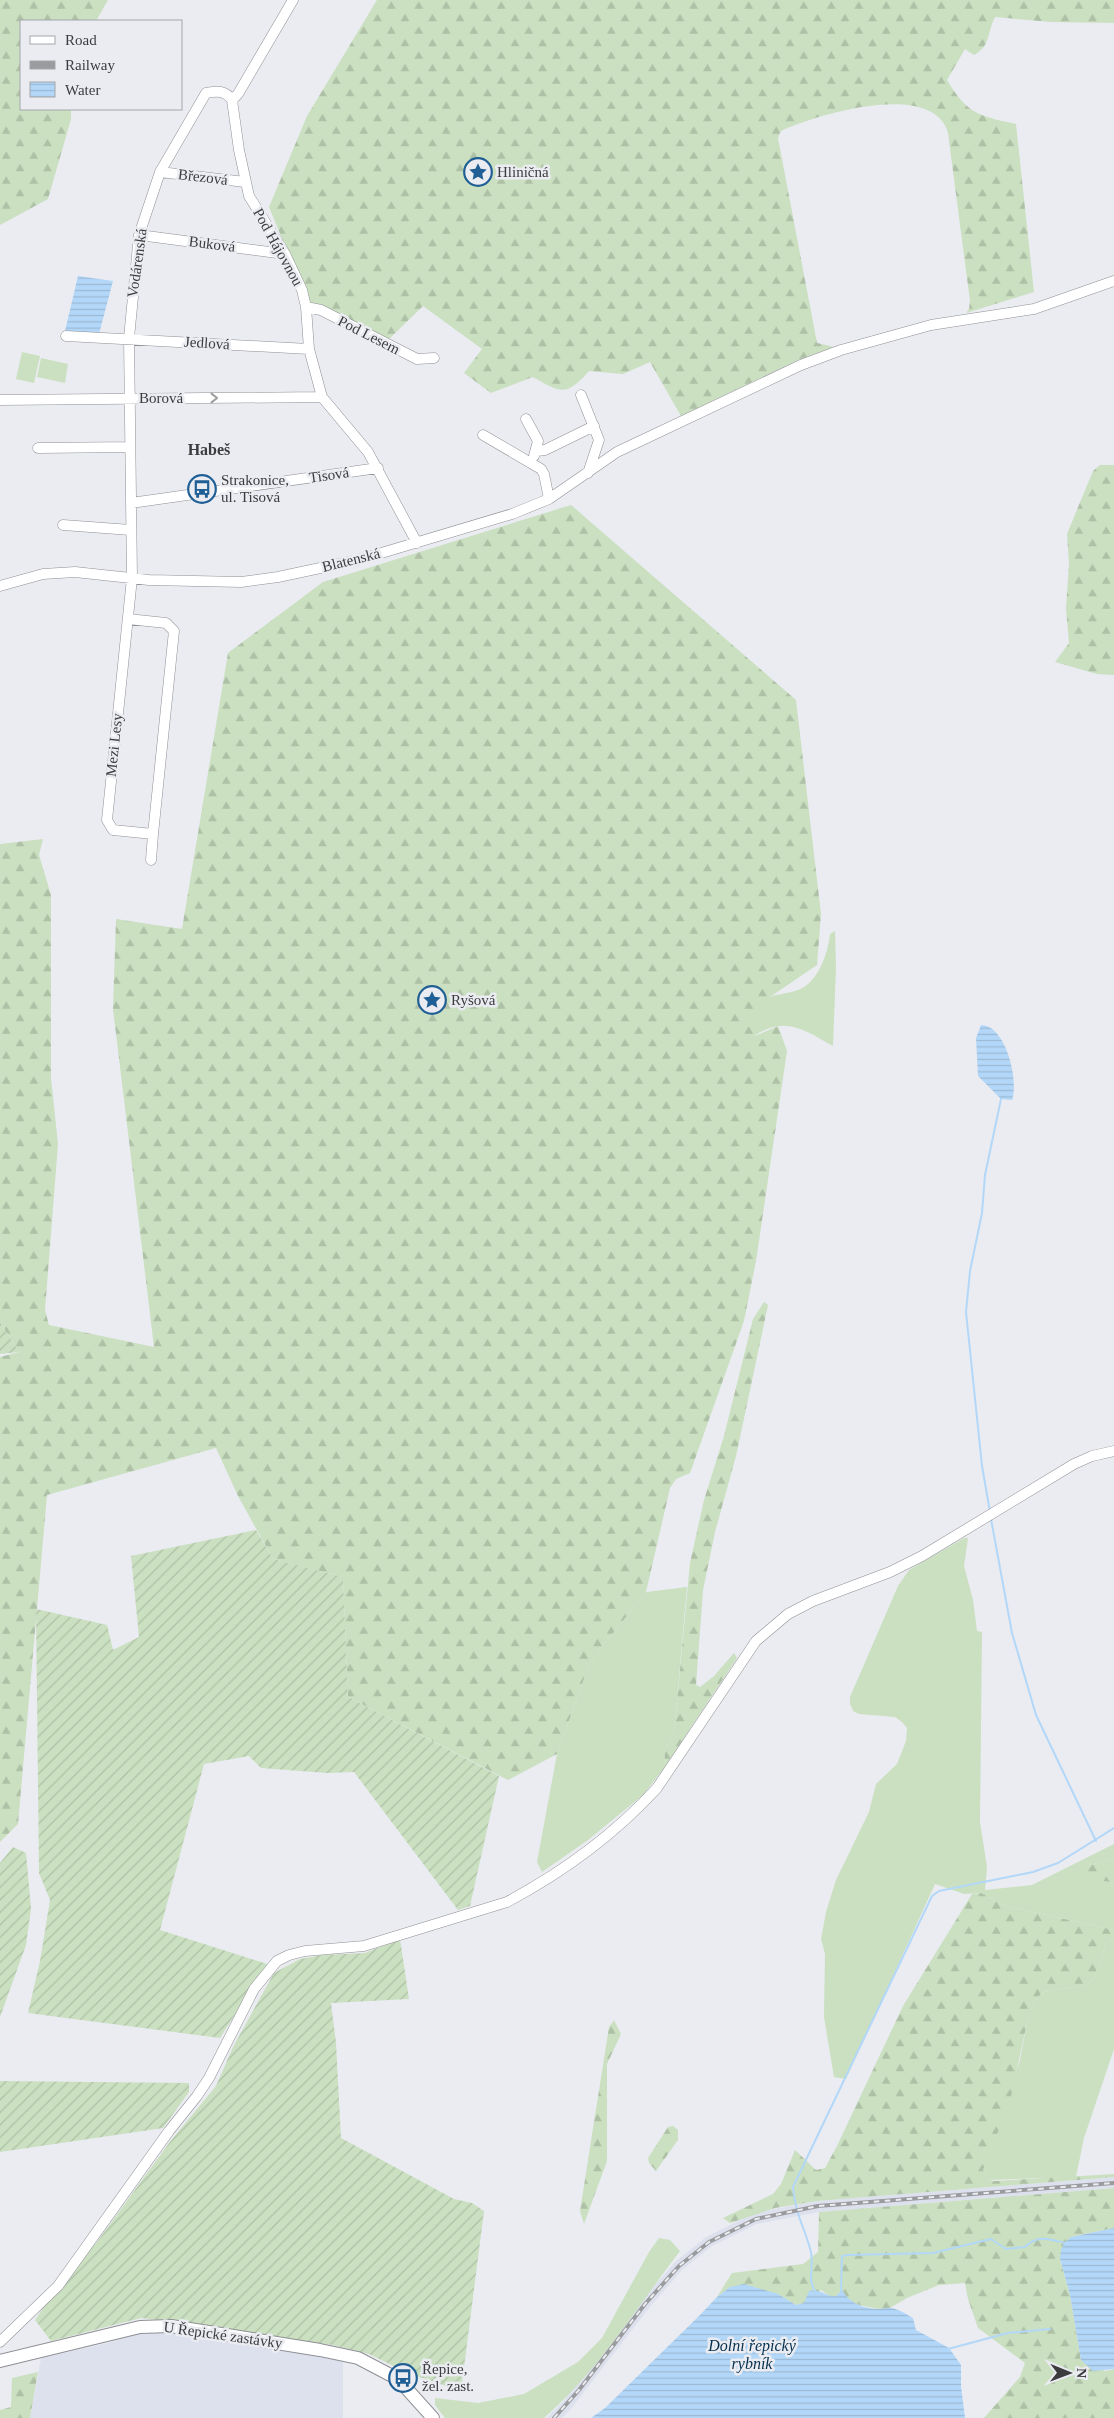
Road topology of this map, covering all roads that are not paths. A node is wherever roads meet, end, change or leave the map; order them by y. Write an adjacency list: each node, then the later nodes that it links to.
1 (293, 0): 2 (street)
2 (232, 100): 3 (street, Vodárenská); 4 (street, Pod Hájovnou)
3 (160, 172): 4 (street, Březová); 5 (street, Vodárenská)
4 (245, 182): 6 (street, Pod Hájovnou)
5 (139, 234): 6 (street, Buková); 10 (street, Vodárenská)
6 (285, 254): 8 (street, Pod Hájovnou)
7 (1114, 281): 25 (street, Blatenská)
8 (306, 307): 11 (street, Pod Hájovnou); 12 (street, Pod Lesem)
9 (66, 336): 10 (street, Jedlová)
10 (129, 338): 11 (street, Jedlová); 14 (street, Vodárenská)
11 (309, 349): 15 (street, Pod Hájovnou)
12 (434, 358)
13 (581, 395): 18 (street)
14 (130, 398): 15 (street, Borová, one-way to 15); 16 (street, Borová); 20 (street, Vodárenská)
15 (322, 398): 24 (street, Pod Hájovnou)
16 (0, 400)
17 (526, 419): 22 (street)
18 (594, 426): 22 (street); 25 (street)
19 (483, 435): 23 (street)
20 (130, 447): 21 (street); 27 (street, Vodárenská)
21 (38, 448)
22 (537, 451): 23 (street)
23 (531, 462): 26 (street)
24 (378, 468): 27 (street, Tisová); 30 (street, Pod Hájovnou)
25 (588, 473): 26 (street, Blatenská)
26 (549, 499): 30 (street, Blatenská)
27 (131, 503): 29 (street, Vodárenská)
28 (62, 525): 29 (street)
29 (131, 530): 31 (street, Vodárenská)
30 (417, 543): 31 (street, Blatenská)
31 (132, 578): 32 (street, Blatenská); 33 (street, Mezi Lesy)
32 (0, 586)
33 (128, 618): 34 (street); 34 (street, Mezi Lesy)
34 (153, 834): 35 (street)
35 (151, 860)
36 (1114, 1451): 37 (street)
37 (0, 2342)
38 (0, 2361): 39 (main road, U Řepické zastávky)
39 (433, 2418)

